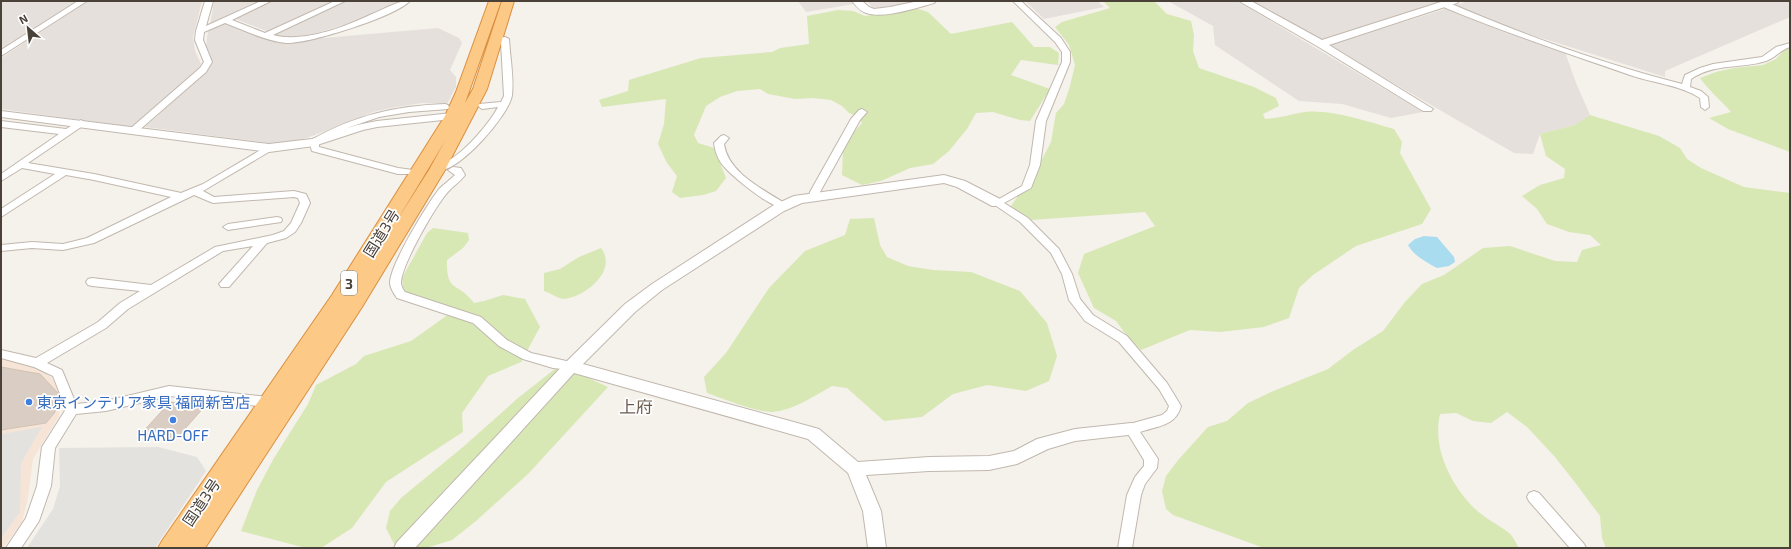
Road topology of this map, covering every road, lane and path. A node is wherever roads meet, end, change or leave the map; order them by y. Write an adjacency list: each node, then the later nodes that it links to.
1 (83, 1): 19 (street)
2 (209, 1): 14 (street)
3 (267, 1): 13 (street)
4 (341, 1): 15 (street)
5 (406, 1): 15 (street)
6 (495, 1): 25 (highway, 国道3号 / 3)
7 (508, 1): 16 (highway, 国道3号 / 3)
8 (857, 1): 9 (street)
9 (931, 1)
10 (1017, 1): 45 (street)
11 (1244, 1): 17 (street)
12 (1449, 2): 17 (street); 20 (street)
13 (225, 20): 14 (street); 15 (street)
14 (200, 31): 32 (street)
15 (267, 35)
16 (496, 40): 21 (street); 38 (highway, 国道3号 / 3)
17 (1320, 44): 24 (street)
18 (1790, 44): 20 (street)
19 (1, 54)
20 (1686, 88): 23 (street)
21 (503, 104): 22 (street); 38 (street)
22 (482, 106)
23 (1705, 107)
24 (1427, 109)
25 (448, 111): 35 (street); 60 (highway, 国道3号 / 3)
26 (862, 112): 44 (street)
27 (1, 114): 28 (street)
28 (49, 119): 29 (street); 31 (street)
29 (81, 123): 32 (street); 33 (street)
30 (1, 124): 31 (street)
31 (37, 128): 33 (street)
32 (134, 130): 36 (street)
33 (69, 132): 37 (street)
34 (724, 138): 46 (street)
35 (314, 142): 36 (street); 40 (street)
36 (269, 148): 42 (street)
37 (20, 165): 39 (street); 41 (street)
38 (445, 170): 59 (street); 67 (highway, 国道3号 / 3)
39 (64, 172): 43 (street); 47 (street)
40 (410, 172)
41 (1, 178)
42 (196, 192): 43 (street); 51 (street)
43 (183, 197): 53 (street)
44 (814, 197): 45 (street); 46 (street)
45 (997, 203): 62 (street)
46 (782, 206): 59 (street)
47 (1, 214)
48 (277, 220): 49 (street)
49 (255, 223): 50 (street); 52 (street)
50 (228, 227)
51 (265, 239): 52 (street); 55 (street)
52 (247, 242): 56 (street)
53 (1, 248)
54 (92, 282): 56 (street)
55 (226, 284)
56 (153, 289): 58 (street)
57 (1, 354): 58 (street)
58 (37, 363): 61 (street)
59 (571, 366): 63 (street); 68 (street)
60 (268, 402): 61 (street); 66 (highway, 国道3号 / 3)
61 (72, 409): 65 (street)
62 (1131, 429): 63 (street); 70 (street)
63 (855, 469): 69 (street)
64 (1534, 497): 71 (street)
65 (13, 548)
66 (170, 548)
67 (192, 548)
68 (402, 548)
69 (877, 548)
70 (1125, 548)
71 (1579, 548)

